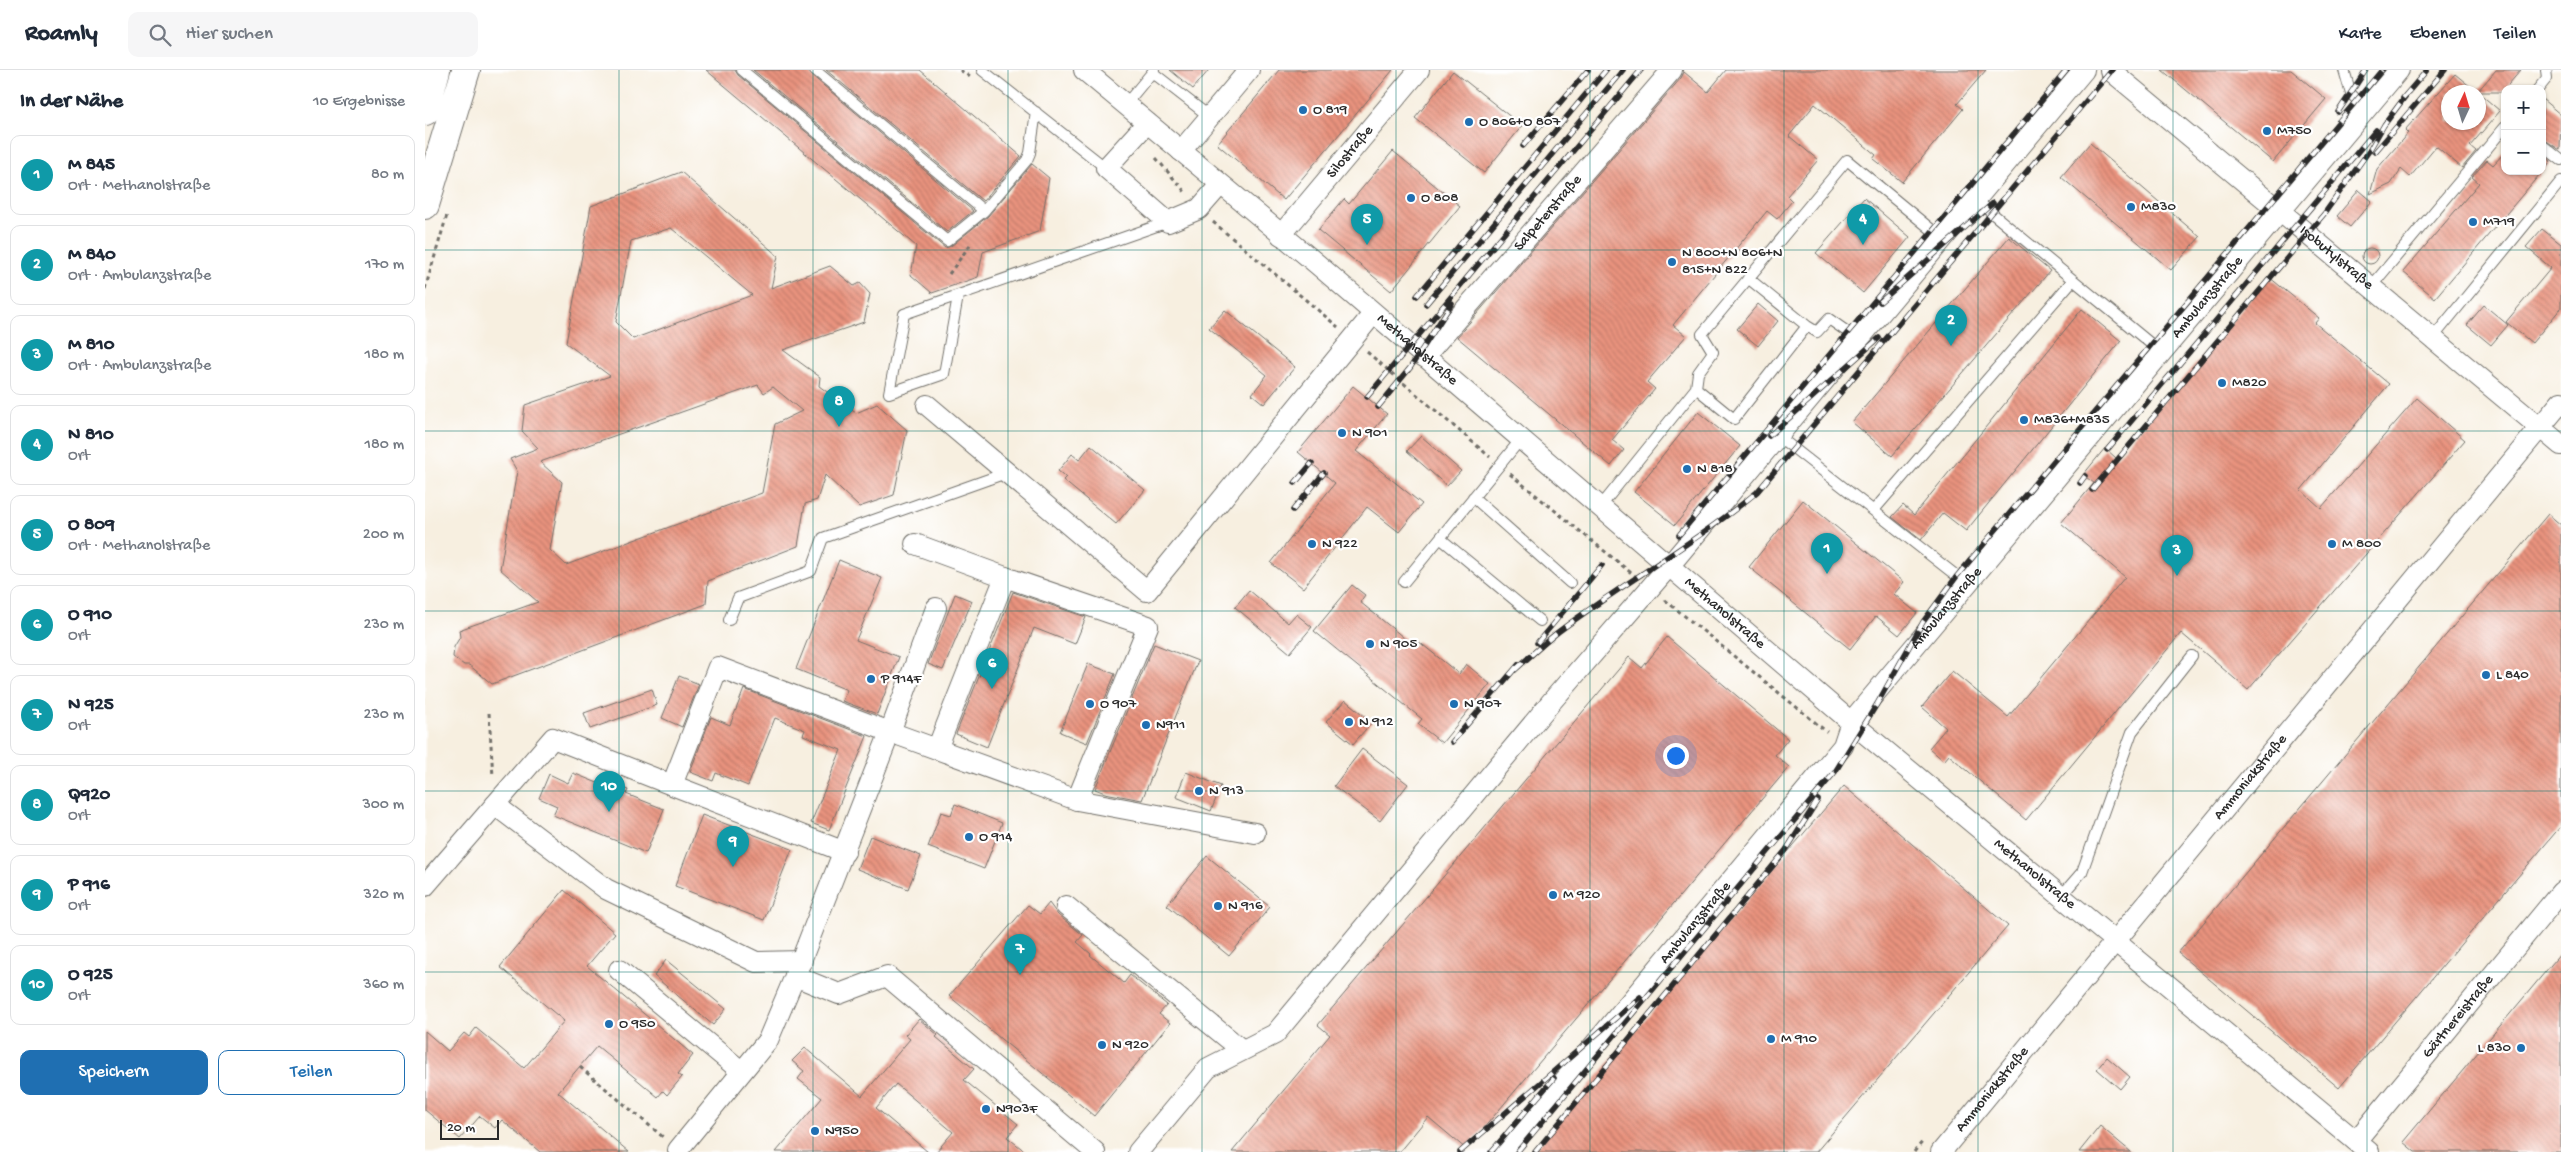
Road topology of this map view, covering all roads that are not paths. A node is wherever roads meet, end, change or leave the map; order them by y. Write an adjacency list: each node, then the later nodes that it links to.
1 (436, 70): 19 (main road)
2 (466, 70): 31 (main road)
3 (742, 70): 32 (lane)
4 (815, 70): 32 (lane)
5 (982, 70): 20 (lane)
6 (1084, 70): 17 (street, Methanolstraße)
7 (1249, 70): 21 (street)
8 (1419, 70): 35 (street, Silostraße)
9 (1672, 70): 46 (street, Salpeterstraße)
10 (2084, 70): 30 (street)
11 (2110, 70): 33 (street, Isobutylstraße)
12 (2344, 70): 18 (lane)
13 (2399, 70): 18 (street, Ambulanzstraße)
14 (2546, 70): 16 (lane)
15 (1153, 71): 17 (lane); 21 (lane)
16 (2541, 85)
17 (1125, 105): 22 (street, Methanolstraße)
18 (2366, 109): 33 (street, Ambulanzstraße)
19 (425, 111)
20 (1036, 112): 27 (lane); 32 (lane)
21 (1209, 117): 25 (street)
22 (1142, 129): 25 (street, Methanolstraße); 27 (street)
23 (2502, 130): 39 (lane)
24 (2546, 148): 26 (lane)
25 (1181, 151): 29 (street, Methanolstraße)
26 (2561, 160)
27 (1106, 168): 34 (street)
28 (2561, 181): 43 (lane)
29 (1220, 185): 34 (street); 35 (street, Methanolstraße)
30 (1976, 200): 36 (street); 38 (lane)
31 (425, 205)
32 (984, 212)
33 (2280, 213): 39 (street, Isobutylstraße); 45 (street, Ambulanzstraße)
34 (1168, 222): 40 (lane)
35 (1281, 235): 41 (street, Methanolstraße)
36 (1943, 239): 37 (lane); 44 (street)
37 (1748, 278): 42 (lane); 47 (lane)
38 (2073, 280): 45 (lane); 57 (lane)
39 (2370, 288): 43 (street, Isobutylstraße)
40 (958, 296): 40 (lane)
41 (1373, 314): 46 (street, Methanolstraße); 54 (street)
42 (1807, 326): 44 (lane); 47 (lane)
43 (2432, 339): 50 (street, Isobutylstraße)
44 (1859, 340): 51 (street)
45 (2162, 353): 64 (street, Ambulanzstraße)
46 (1424, 357): 52 (street, Methanolstraße)
47 (1696, 388): 56 (lane)
48 (2561, 402): 50 (street, Ammoniakstraße)
49 (927, 405): 54 (street)
50 (2540, 427): 53 (street, Isobutylstraße); 81 (street, Ammoniakstraße)
51 (1778, 436): 57 (lane); 60 (street)
52 (1521, 439): 55 (lane); 56 (street, Methanolstraße)
53 (2561, 445)
54 (1006, 473): 66 (lane)
55 (1473, 497): 58 (lane); 63 (lane)
56 (1601, 506): 60 (street, Methanolstraße)
57 (1874, 510): 64 (lane)
58 (1440, 538): 62 (lane); 67 (lane)
59 (915, 544): 61 (street)
60 (1670, 566): 69 (street, Methanolstraße); 84 (street)
61 (1005, 576): 71 (street); 73 (street)
62 (1404, 582)
63 (1570, 583)
64 (1967, 584): 69 (street, Ambulanzstraße)
65 (936, 608): 70 (street)
66 (729, 620)
67 (1540, 621)
68 (2192, 656): 79 (lane)
69 (1851, 722): 79 (street, Methanolstraße); 90 (street, Ambulanzstraße)
70 (890, 732): 71 (street); 72 (street); 76 (street)
71 (937, 749): 73 (street)
72 (672, 785): 74 (street); 76 (street)
73 (1077, 800): 75 (street)
74 (495, 805): 77 (street); 82 (street)
75 (1255, 833)
76 (845, 852): 82 (street)
77 (425, 886)
78 (2561, 892): 86 (street, Gärtnereistraße)
79 (2061, 896): 81 (street, Methanolstraße)
80 (1066, 906): 84 (street)
81 (2115, 942): 86 (street, Methanolstraße); 91 (street, Ammoniakstraße)
82 (798, 968): 85 (street); 88 (street)
83 (619, 970): 85 (street)
84 (1242, 1050): 89 (street)
85 (741, 1071): 87 (street)
86 (2363, 1146)
87 (679, 1151)
88 (1095, 1152)
89 (1138, 1152)
90 (1505, 1152)
91 (1941, 1152)

